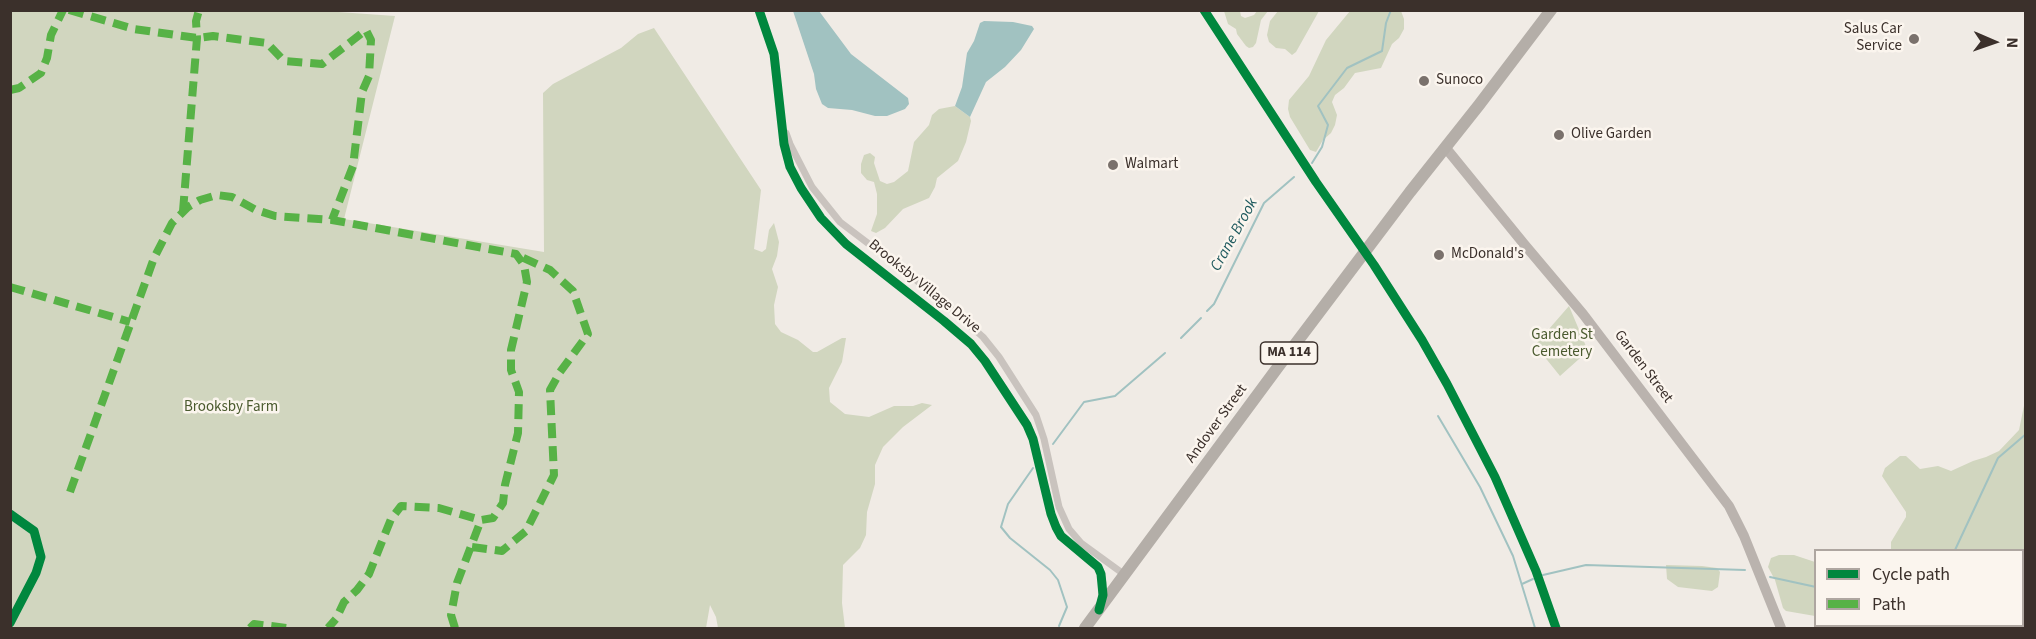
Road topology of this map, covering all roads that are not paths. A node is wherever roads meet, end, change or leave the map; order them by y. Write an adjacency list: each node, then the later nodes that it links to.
1 (759, 10): 3 (street, Brooksby Village Drive)
2 (1551, 10): 4 (highway, Andover Street / MA 114)
3 (782, 119): 6 (street, Brooksby Village Drive); 7 (street, Brooksby Village Drive)
4 (1445, 147): 6 (highway, Andover Street / MA 114); 10 (main road, Garden Street)
5 (10, 514): 8 (street)
6 (1125, 575): 7 (highway, Andover Street / MA 114)
7 (1099, 610): 9 (highway, Andover Street / MA 114)
8 (10, 623)
9 (1085, 628)
10 (1781, 628)

